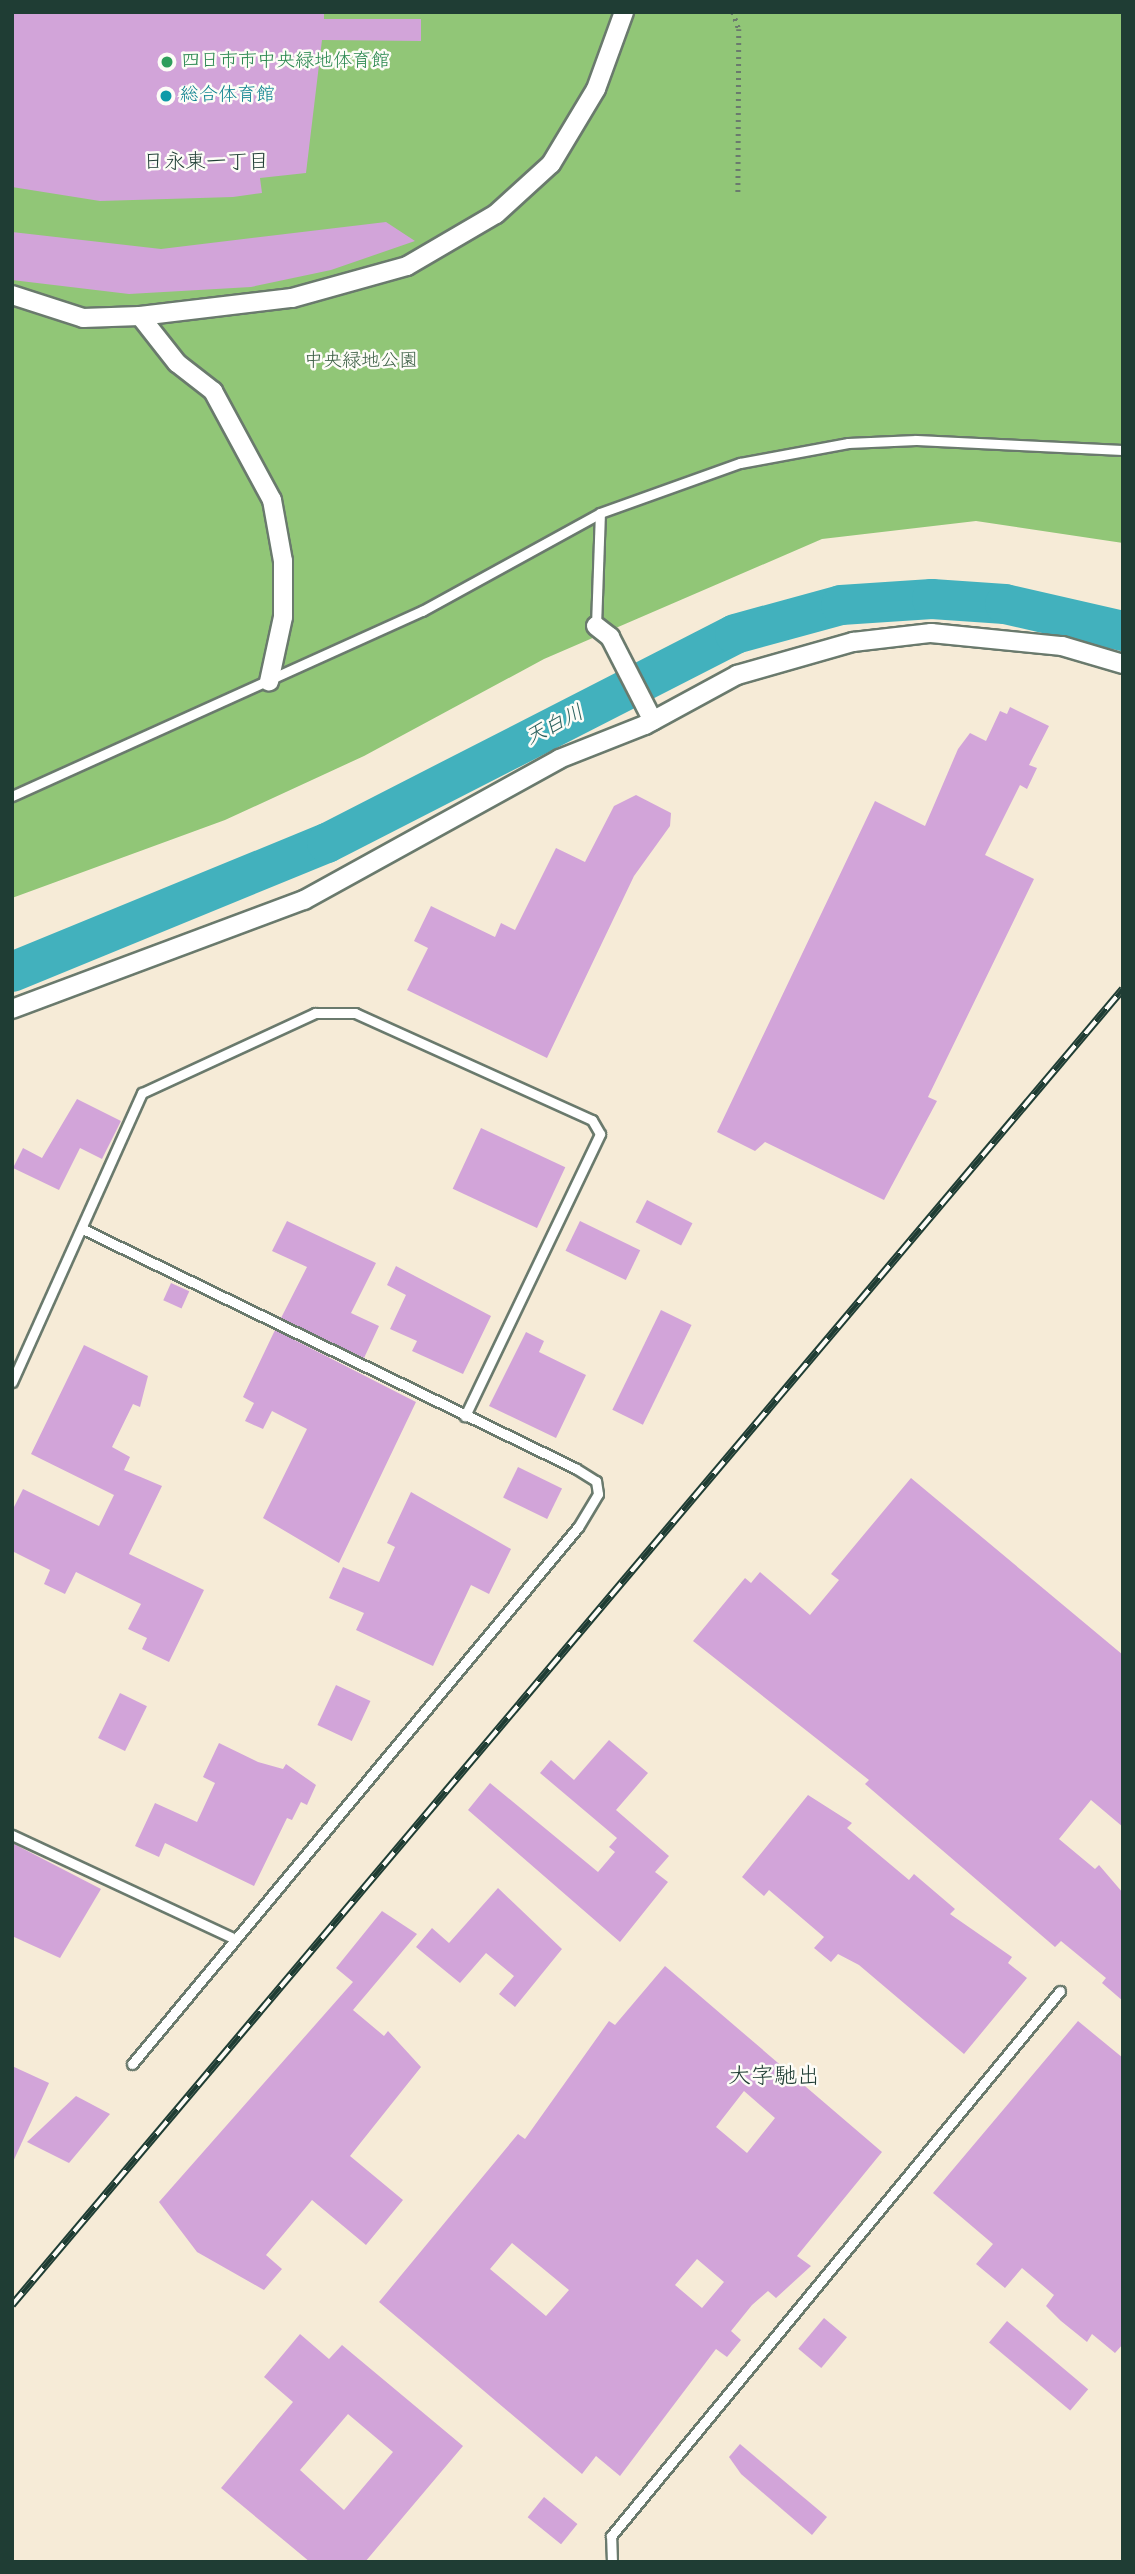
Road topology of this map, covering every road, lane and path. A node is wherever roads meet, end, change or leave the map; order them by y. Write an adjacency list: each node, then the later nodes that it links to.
1 (624, 12): 5 (street)
2 (733, 12): 3 (path)
3 (738, 195)
4 (12, 295): 5 (street)
5 (140, 317): 10 (street)
6 (1123, 450): 7 (lane)
7 (600, 513): 8 (lane); 10 (lane)
8 (603, 632): 11 (street)
9 (1123, 664): 11 (street)
10 (269, 682): 12 (lane)
11 (650, 716): 13 (street)
12 (12, 796)
13 (12, 1009)
14 (85, 1230): 15 (lane); 16 (lane); 16 (lane)
15 (12, 1382)
16 (465, 1416): 18 (lane)
17 (12, 1835): 18 (lane)
18 (231, 1937): 20 (lane)
19 (1060, 1991): 21 (lane)
20 (132, 2064)
21 (612, 2562)

